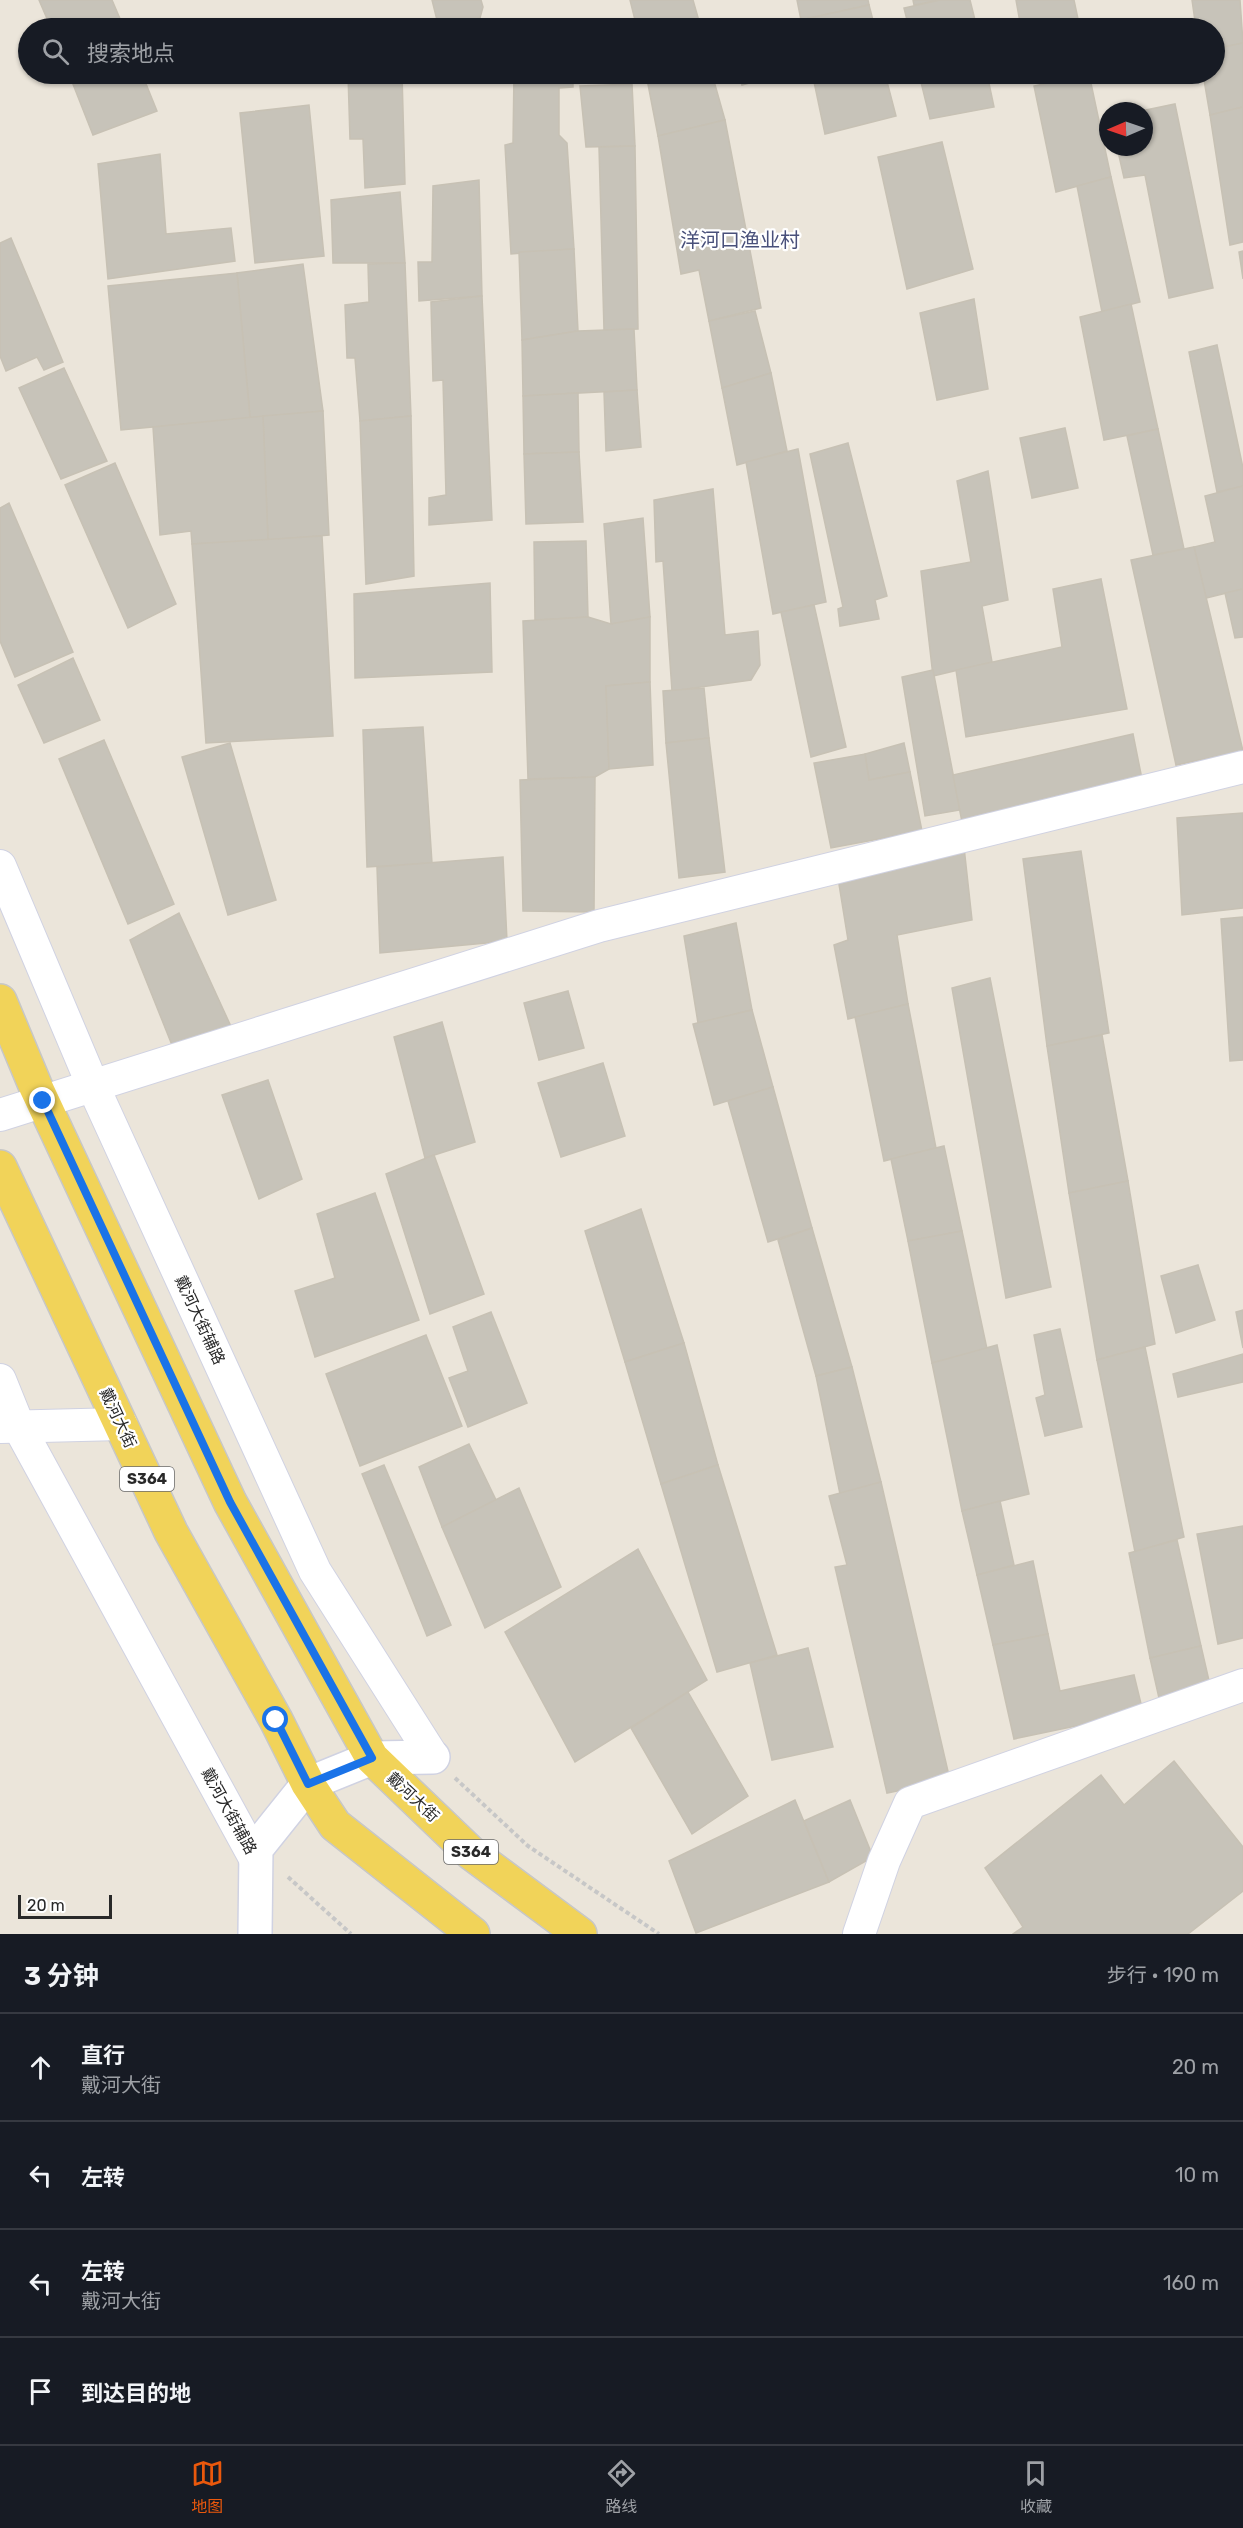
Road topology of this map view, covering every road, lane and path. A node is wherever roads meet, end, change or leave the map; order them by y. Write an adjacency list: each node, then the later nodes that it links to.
1 (1243, 767): 4 (street)
2 (0, 866): 4 (street, 戴河大街辅路)
3 (0, 1001): 5 (main road, 戴河大街 / S364)
4 (93, 1086): 5 (street); 12 (street, 戴河大街辅路)
5 (43, 1101): 6 (street); 13 (main road, 戴河大街 / S364)
6 (0, 1115)
7 (0, 1167): 9 (main road, 戴河大街 / S364)
8 (0, 1380): 10 (street, 戴河大街辅路)
9 (121, 1424): 10 (street); 14 (main road, 戴河大街 / S364)
10 (9, 1427): 15 (street, 戴河大街辅路)
11 (1243, 1685): 21 (street)
12 (433, 1757): 13 (street); 20 (path)
13 (372, 1758): 14 (street); 19 (main road, 戴河大街 / S364)
14 (308, 1784): 15 (street); 18 (main road, 戴河大街 / S364)
15 (256, 1854): 16 (street); 17 (path)
16 (255, 1934)
17 (351, 1934)
18 (473, 1934)
19 (580, 1934)
20 (659, 1934)
21 (859, 1934)

